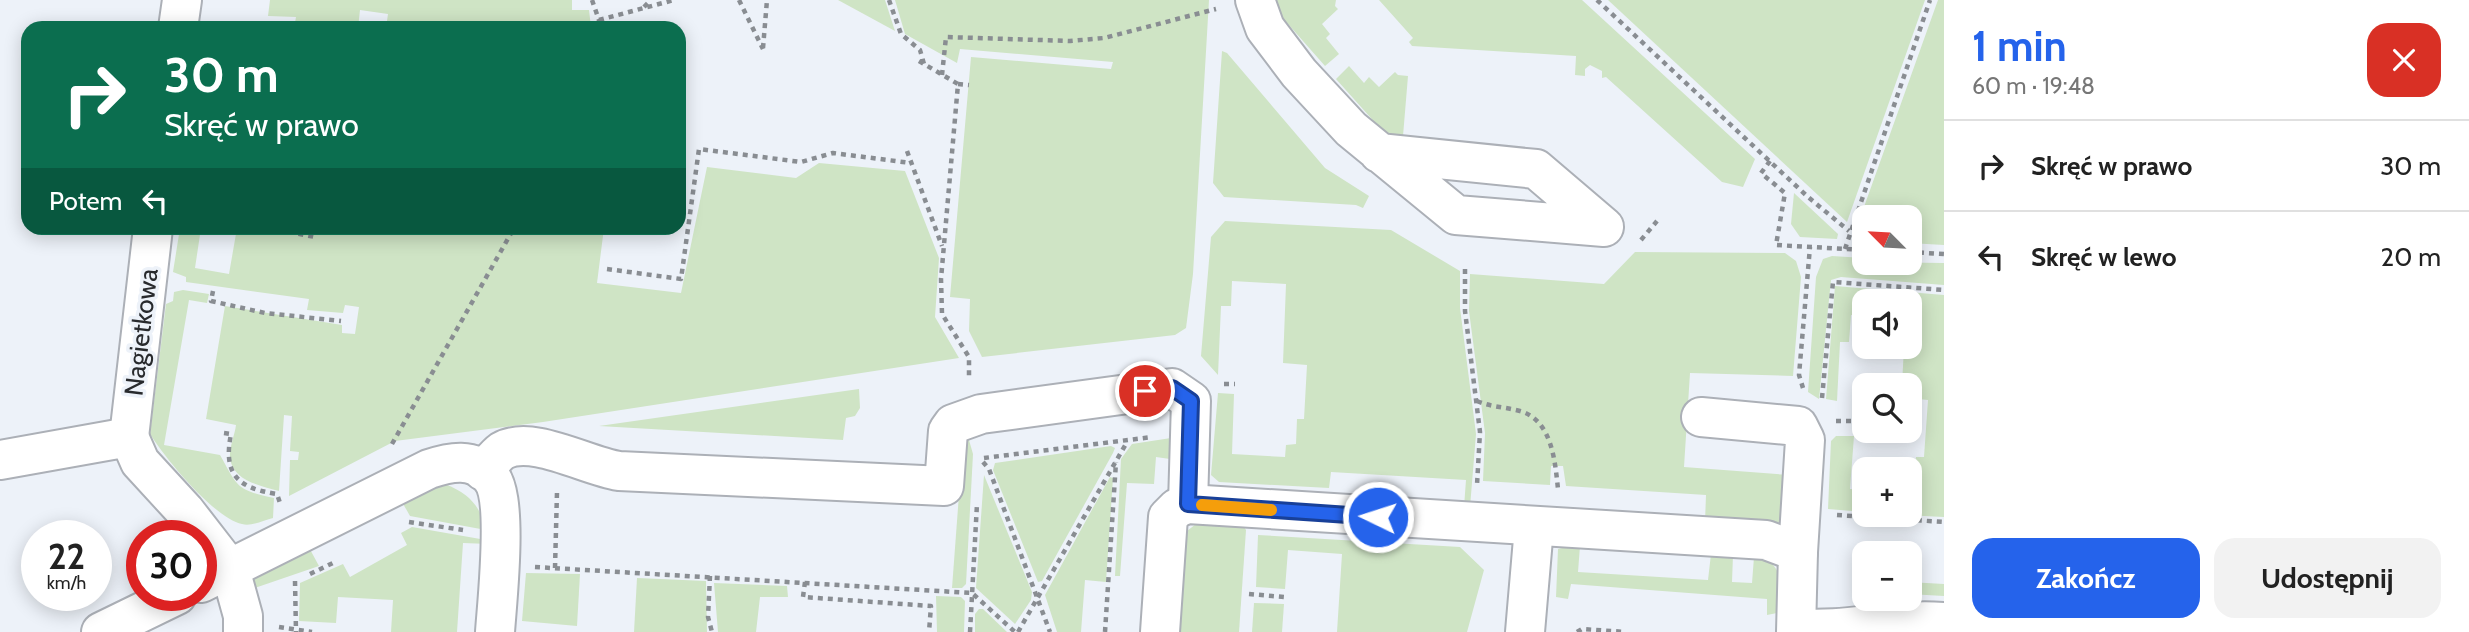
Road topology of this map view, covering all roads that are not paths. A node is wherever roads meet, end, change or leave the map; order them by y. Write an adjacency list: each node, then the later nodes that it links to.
1 (182, 0): 3 (street)
2 (1255, 0): 4 (street)
3 (179, 21)
4 (1379, 153): 4 (street)
5 (152, 235): 7 (street, Nagietkowa)
6 (1700, 417): 12 (street)
7 (129, 437): 8 (street); 13 (street)
8 (0, 460)
9 (483, 471): 10 (street); 13 (street); 18 (street)
10 (1188, 504): 11 (street); 19 (street)
11 (1534, 527): 12 (street); 20 (street)
12 (1798, 552): 16 (street)
13 (237, 602)
14 (145, 611): 17 (street)
15 (1944, 622): 16 (street)
16 (1796, 630)
17 (102, 632)
18 (495, 632)
19 (1160, 632)
20 (1525, 632)

